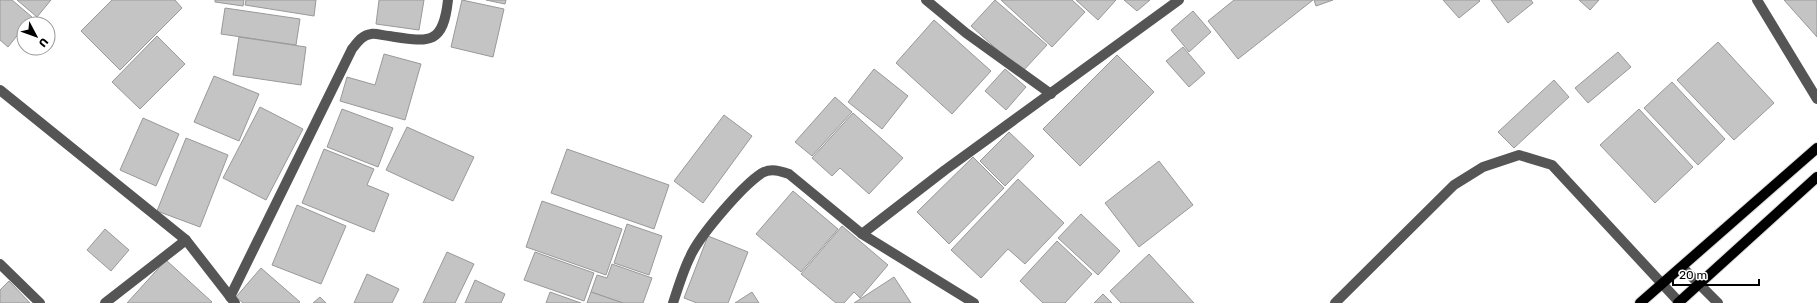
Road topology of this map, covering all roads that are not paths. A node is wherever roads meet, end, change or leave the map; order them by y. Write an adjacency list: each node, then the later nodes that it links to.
1 (448, 0): 16 (street)
2 (926, 0): 6 (street)
3 (1179, 0): 6 (street)
4 (1757, 0): 7 (street)
5 (0, 90): 11 (street)
6 (1050, 94): 10 (street)
7 (1817, 99)
8 (1817, 148): 13 (main road)
9 (1817, 177): 15 (main road)
10 (862, 234): 19 (street); 20 (street)
11 (186, 240): 16 (street); 18 (street)
12 (0, 264): 17 (street)
13 (1682, 267): 14 (main road); 15 (street)
14 (1662, 284): 21 (street); 22 (main road); 23 (street)
15 (1699, 284): 23 (main road); 24 (street)
16 (233, 300)
17 (40, 303)
18 (106, 303)
19 (673, 303)
20 (974, 303)
21 (1335, 303)
22 (1640, 303)
23 (1678, 303)
24 (1718, 303)

